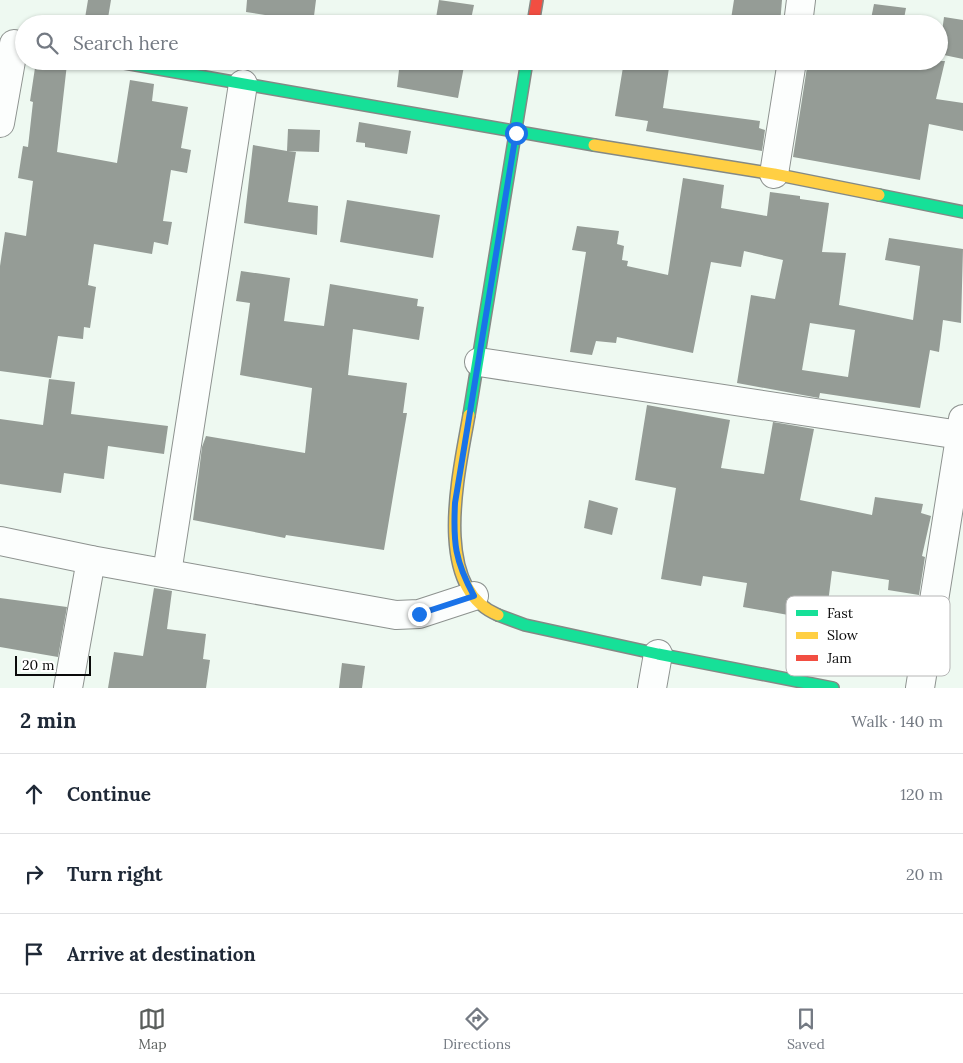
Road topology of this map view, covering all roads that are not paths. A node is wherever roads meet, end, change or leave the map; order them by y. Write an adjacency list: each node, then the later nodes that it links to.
1 (537, 0): 3 (street)
2 (801, 0): 4 (street)
3 (534, 15)
4 (799, 15)
5 (13, 43): 10 (street)
6 (164, 70): 9 (street)
7 (526, 70): 11 (street)
8 (791, 70): 12 (street)
9 (243, 84): 11 (street); 18 (street)
10 (0, 123)
11 (516, 133): 12 (street); 14 (street)
12 (774, 174): 13 (street)
13 (963, 212)
14 (479, 362): 15 (street); 19 (street)
15 (962, 427): 20 (street)
16 (0, 541): 17 (street)
17 (91, 560): 18 (street); 22 (street)
18 (167, 573): 19 (street)
19 (474, 596): 21 (street)
20 (935, 596)
21 (658, 654): 23 (street); 24 (street)
22 (68, 688)
23 (652, 688)
24 (833, 688)

